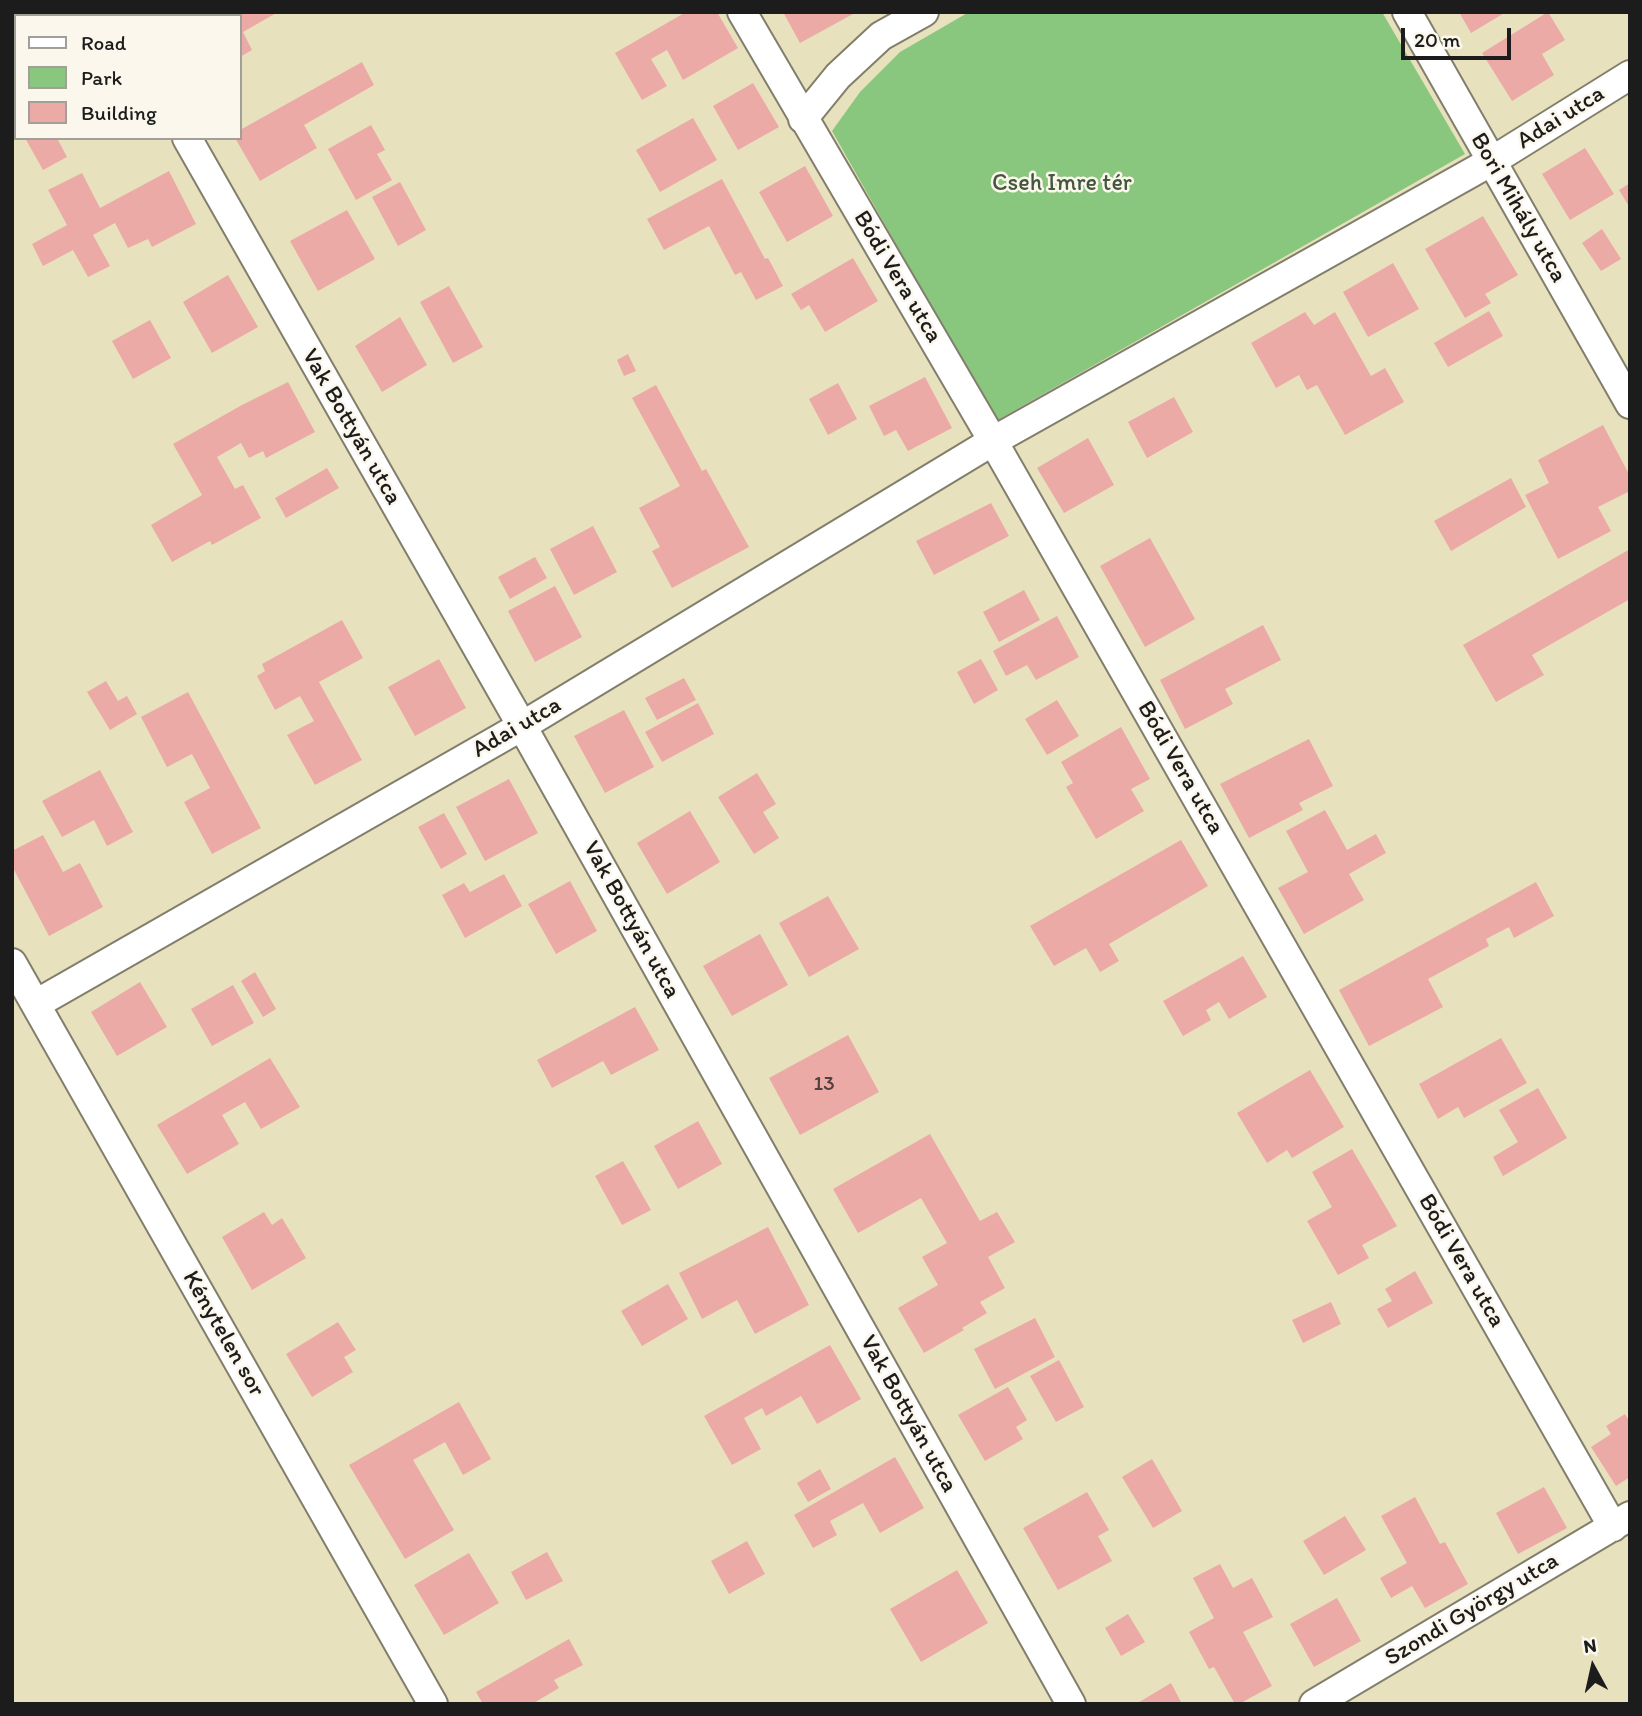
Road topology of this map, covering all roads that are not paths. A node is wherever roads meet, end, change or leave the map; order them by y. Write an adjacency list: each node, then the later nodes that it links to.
1 (742, 12): 5 (street, Bódi Vera utca)
2 (924, 12): 5 (street)
3 (1407, 12): 7 (street, Bori Mihály utca)
4 (1630, 75): 7 (street, Adai utca)
5 (803, 119): 9 (street, Bódi Vera utca)
6 (188, 140): 10 (street, Vak Bottyán utca)
7 (1492, 161): 8 (street, Bori Mihály utca); 9 (street)
8 (1630, 404)
9 (993, 441): 10 (street, Adai utca); 13 (street, Bódi Vera utca)
10 (522, 726): 12 (street, Adai utca); 15 (street, Vak Bottyán utca)
11 (12, 963): 12 (street, Kénytelen sor)
12 (36, 1004): 14 (street, Kénytelen sor)
13 (1621, 1521): 16 (street, Szondi György utca)
14 (433, 1704)
15 (1071, 1704)
16 (1314, 1704)

